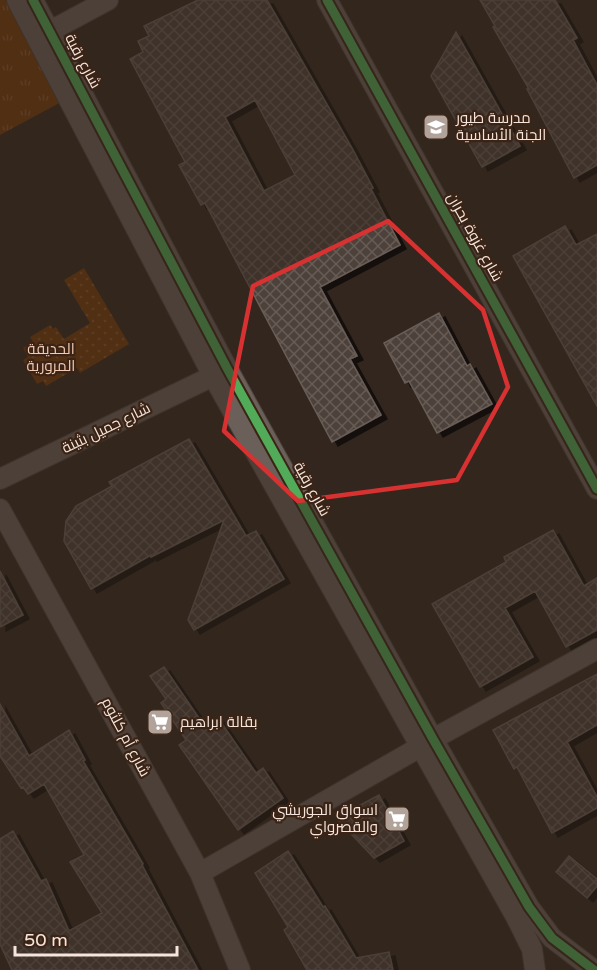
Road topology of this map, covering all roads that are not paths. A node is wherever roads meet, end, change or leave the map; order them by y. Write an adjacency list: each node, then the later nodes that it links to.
1 (17, 0): 5 (street, شارع رقية)
2 (33, 0): 5 (street, شارع رقية)
3 (108, 0): 5 (street)
4 (327, 0): 8 (street, شارع غزوة بحران)
5 (44, 35): 6 (street, شارع رقية); 11 (street, شارع رقية)
6 (213, 376): 7 (street, شارع جميل بثينة); 11 (street, شارع رقية)
7 (0, 479)
8 (597, 489)
9 (0, 509): 12 (street, شارع أم كلثوم)
10 (597, 649): 11 (street)
11 (427, 743): 12 (street); 14 (street, شارع رقية); 15 (street, شارع رقية)
12 (200, 873): 13 (street, شارع أم كلثوم)
13 (240, 970)
14 (535, 970)
15 (594, 970)

